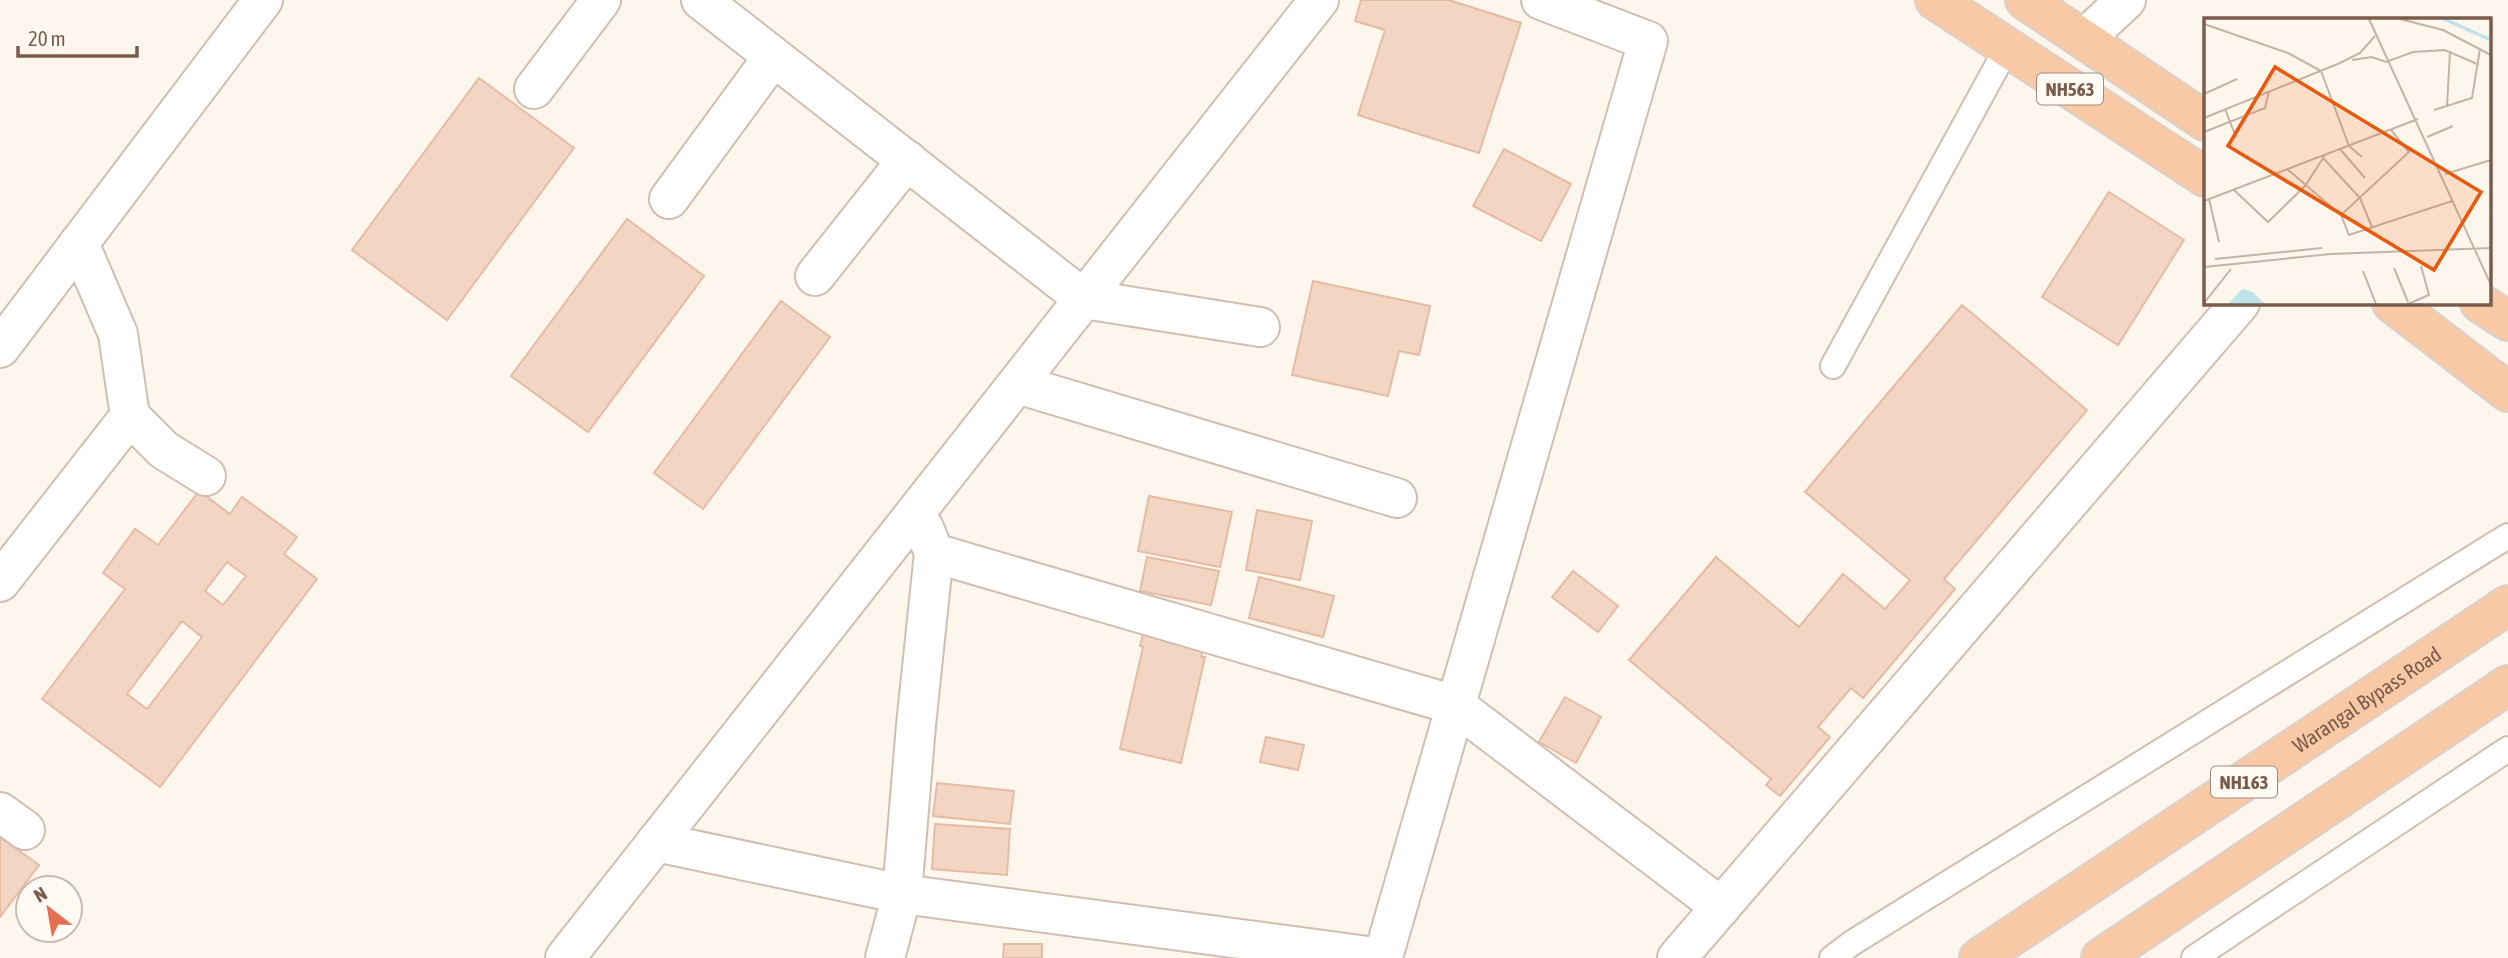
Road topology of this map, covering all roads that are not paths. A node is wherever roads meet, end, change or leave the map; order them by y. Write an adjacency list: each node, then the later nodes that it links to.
1 (263, 0): 17 (street)
2 (601, 0): 12 (street)
3 (701, 0): 11 (street)
4 (1319, 0): 19 (street)
5 (1541, 0): 38 (street)
6 (1935, 0): 10 (highway, NH563)
7 (2025, 0): 9 (highway, NH563)
8 (2126, 0): 9 (street)
9 (2084, 38): 13 (highway, NH563)
10 (2007, 48): 15 (highway, NH563); 26 (lane)
11 (773, 57): 14 (street); 16 (street)
12 (534, 89)
13 (2204, 120)
14 (906, 160): 18 (street); 19 (street)
15 (2204, 176)
16 (669, 199)
17 (79, 243): 25 (street); 29 (street)
18 (815, 275)
19 (1084, 299): 24 (street); 27 (street)
20 (2239, 304): 42 (street)
21 (2393, 304): 28 (highway)
22 (2482, 304): 23 (highway)
23 (2508, 321)
24 (1260, 327)
25 (0, 348)
26 (1833, 366)
27 (1017, 384): 31 (street); 32 (street)
28 (2508, 392)
29 (130, 415): 30 (street); 35 (street)
30 (206, 477)
31 (1397, 498)
32 (918, 510): 34 (street); 40 (street)
33 (2508, 536): 47 (lane)
34 (934, 553): 38 (street); 41 (street)
35 (0, 582)
36 (2508, 605): 48 (highway, Warangal Bypass Road / NH163)
37 (2508, 685): 49 (highway)
38 (1455, 705): 42 (street); 45 (street)
39 (2508, 749): 50 (lane)
40 (656, 842): 41 (street); 43 (street)
41 (902, 894): 44 (street); 45 (street)
42 (1721, 907): 46 (street)
43 (565, 958)
44 (885, 958)
45 (1383, 958)
46 (1677, 958)
47 (1832, 958)
48 (1979, 958)
49 (2101, 958)
50 (2194, 958)

